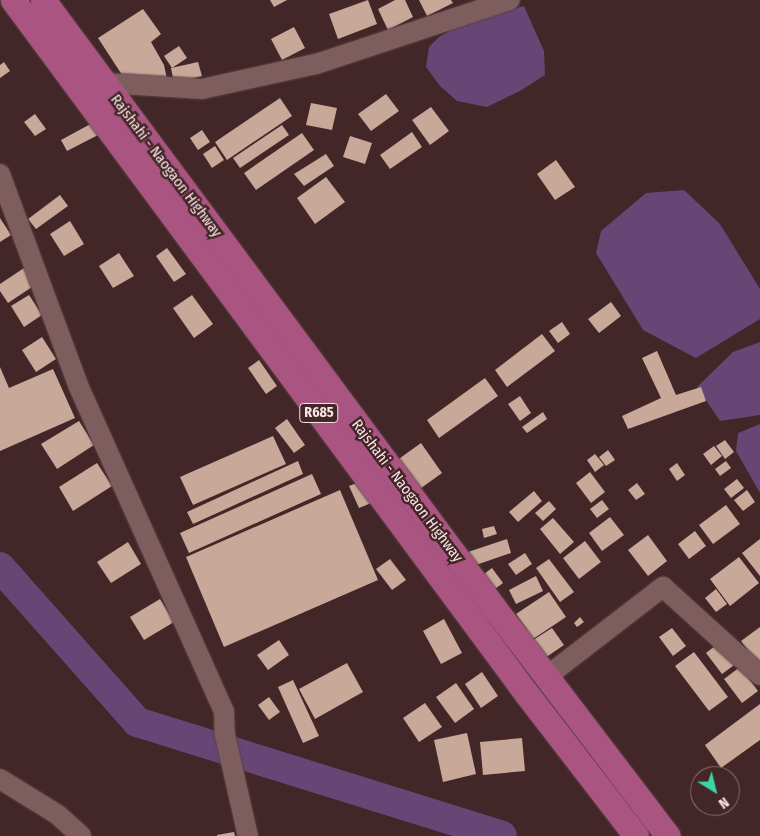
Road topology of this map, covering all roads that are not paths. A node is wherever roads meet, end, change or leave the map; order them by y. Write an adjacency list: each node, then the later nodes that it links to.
1 (13, 0): 6 (main road, Rajshahi - Naogaon Highway / R685)
2 (43, 0): 4 (main road, Rajshahi - Naogaon Highway / R685)
3 (510, 0): 4 (street)
4 (104, 83): 6 (main road, Rajshahi - Naogaon Highway / R685)
5 (0, 174): 12 (street)
6 (333, 411): 8 (main road, Rajshahi - Naogaon Highway / R685); 10 (main road, Rajshahi - Naogaon Highway / R685)
7 (760, 675): 8 (street)
8 (546, 677): 13 (main road, Rajshahi - Naogaon Highway / R685)
9 (0, 779): 11 (street)
10 (632, 830)
11 (81, 836)
12 (248, 836)
13 (668, 836)

